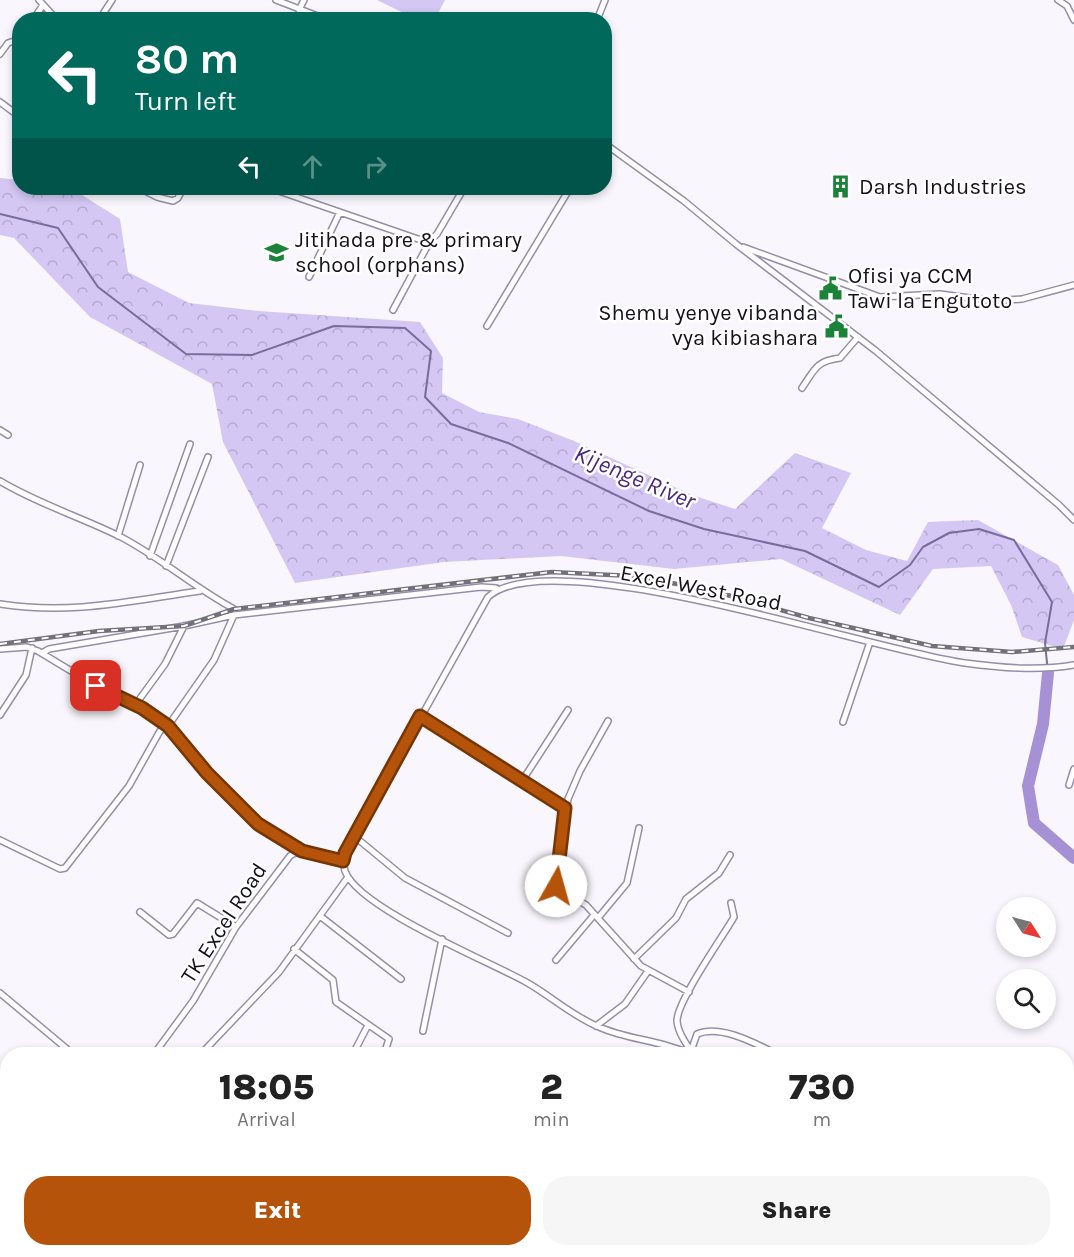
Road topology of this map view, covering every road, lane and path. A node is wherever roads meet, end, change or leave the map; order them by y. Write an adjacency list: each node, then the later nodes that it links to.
1 (276, 0): 4 (street)
2 (304, 0): 4 (street)
3 (1058, 0): 6 (street)
4 (299, 10): 5 (street)
5 (302, 12)
6 (1074, 20)
7 (12, 42): 8 (street)
8 (0, 54)
9 (612, 149): 17 (street)
10 (153, 195): 11 (street)
11 (180, 195)
12 (290, 195): 15 (street)
13 (460, 195): 16 (street)
14 (566, 195): 21 (street)
15 (340, 212): 16 (street); 18 (street)
16 (430, 241): 20 (street)
17 (736, 244): 19 (street); 22 (street)
18 (309, 277)
19 (1074, 285)
20 (393, 310)
21 (487, 326)
22 (858, 337): 23 (street); 30 (street)
23 (802, 388)
24 (0, 430): 25 (street)
25 (8, 435)
26 (190, 444): 32 (street)
27 (208, 457): 33 (street)
28 (140, 465): 31 (street)
29 (0, 481): 31 (street)
30 (1074, 520)
31 (118, 536): 32 (street)
32 (150, 556): 33 (street)
33 (166, 566): 35 (street)
34 (497, 588): 37 (street, Excel West Road); 39 (street, Excel West Road); 47 (street)
35 (200, 591): 36 (street); 37 (street)
36 (0, 604)
37 (234, 612): 38 (street, Excel West Road); 50 (street)
38 (184, 626): 42 (street, Excel West Road); 44 (street)
39 (870, 642): 43 (street, Excel West Road); 49 (street)
40 (32, 648): 41 (street); 42 (street); 46 (street)
41 (0, 649)
42 (42, 653): 44 (street)
43 (1074, 665)
44 (135, 704): 50 (street)
45 (568, 710): 52 (street)
46 (0, 715)
47 (420, 716): 52 (street); 56 (street)
48 (608, 721): 54 (street)
49 (843, 722)
50 (168, 726): 57 (street); 58 (street)
51 (1074, 769): 53 (street)
52 (522, 781): 54 (street)
53 (1069, 785)
54 (565, 808): 65 (street)
55 (639, 828): 65 (street)
56 (354, 836): 60 (street); 67 (street)
57 (0, 840)
58 (302, 851): 60 (street); 66 (street, TK Excel Road)
59 (730, 855): 70 (street)
60 (343, 861): 61 (street)
61 (348, 877): 64 (street); 68 (street)
62 (731, 903): 74 (street)
63 (140, 912): 66 (street)
64 (321, 916): 69 (street); 73 (street)
65 (596, 916): 70 (street); 71 (street)
66 (236, 927): 80 (street, TK Excel Road)
67 (508, 933)
68 (442, 939): 77 (street); 78 (street)
69 (294, 949): 76 (street); 81 (street)
70 (634, 959): 72 (street)
71 (556, 960)
72 (648, 971): 74 (street); 77 (street)
73 (401, 979)
74 (690, 992): 85 (street)
75 (0, 993): 79 (street)
76 (368, 1025): 82 (street); 83 (street)
77 (596, 1026): 84 (street)
78 (423, 1031)
79 (65, 1047)
80 (159, 1047)
81 (208, 1047)
82 (357, 1047)
83 (386, 1047)
84 (673, 1047)
85 (687, 1047)
86 (692, 1047): 87 (street)
87 (761, 1047)

